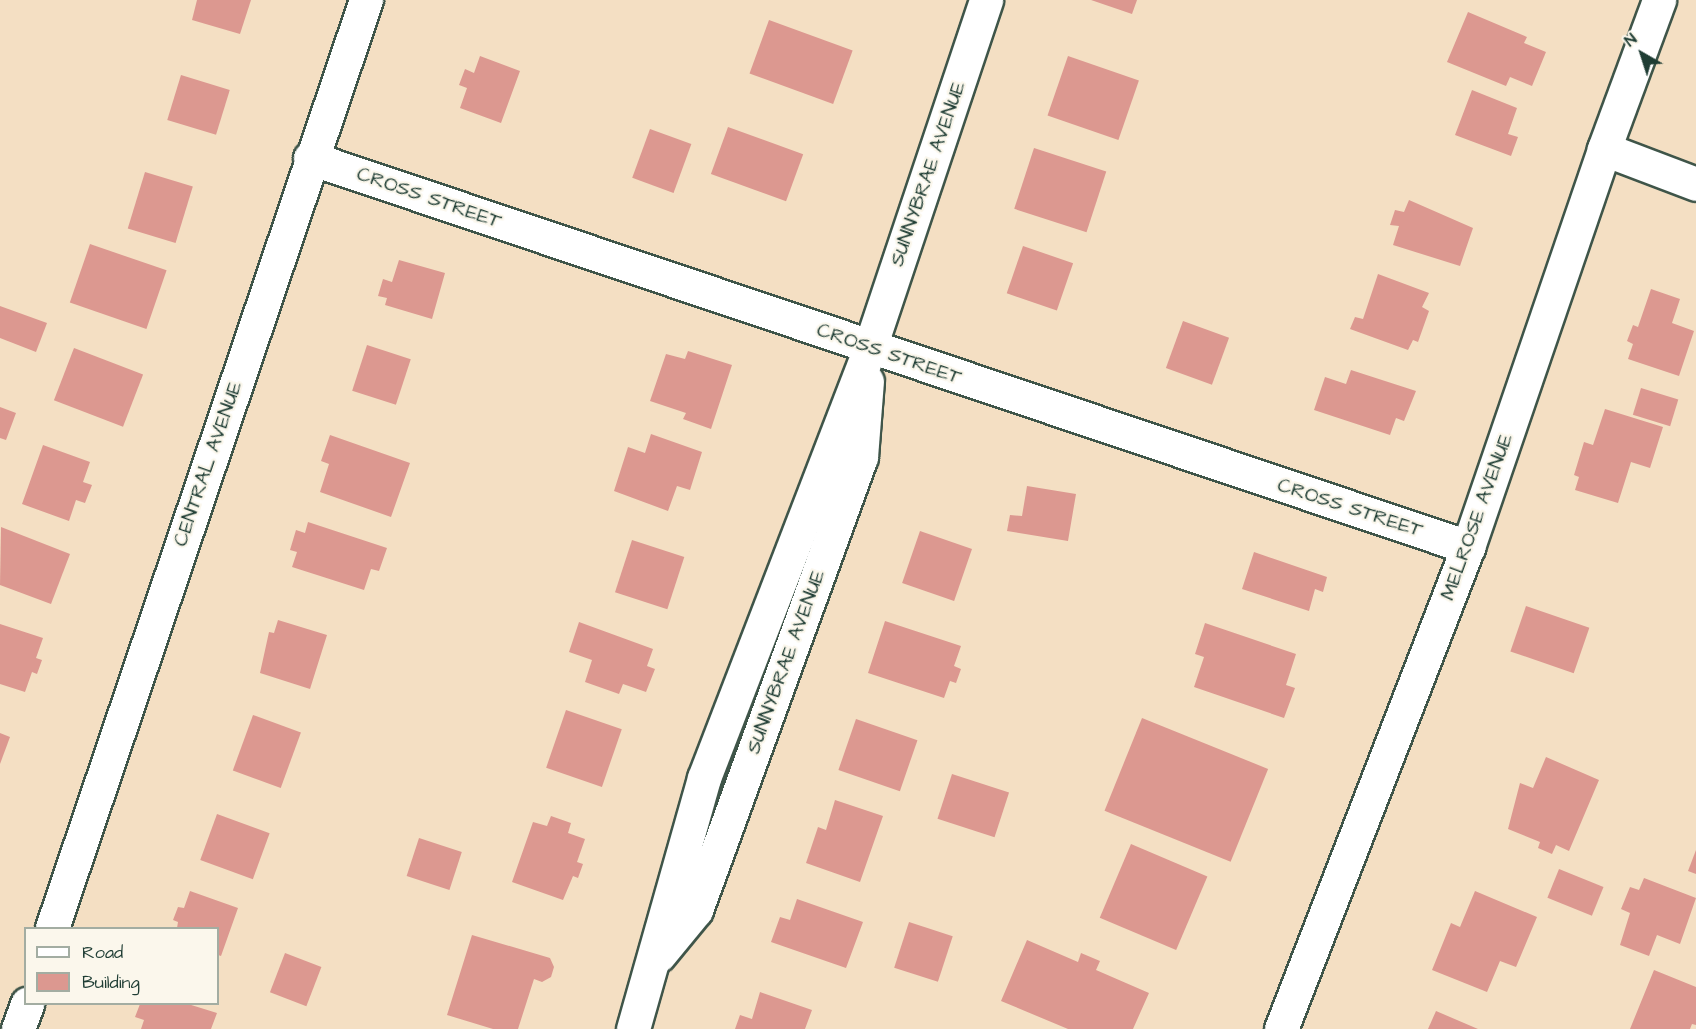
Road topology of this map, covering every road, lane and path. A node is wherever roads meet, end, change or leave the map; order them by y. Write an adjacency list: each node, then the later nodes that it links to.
1 (366, 0): 5 (street, CENTRAL AVENUE)
2 (986, 0): 7 (street, SUNNYBRAE AVENUE)
3 (1659, 0): 4 (street, MELROSE AVENUE)
4 (1604, 149): 6 (street); 8 (street, MELROSE AVENUE)
5 (310, 158): 7 (street, CROSS STREET); 9 (street, CENTRAL AVENUE)
6 (1696, 184)
7 (870, 347): 8 (street, CROSS STREET); 12 (street, SUNNYBRAE AVENUE)
8 (1468, 548): 13 (street, MELROSE AVENUE)
9 (52, 927)
10 (27, 1005): 11 (street)
11 (18, 1029)
12 (633, 1029)
13 (1281, 1029)

